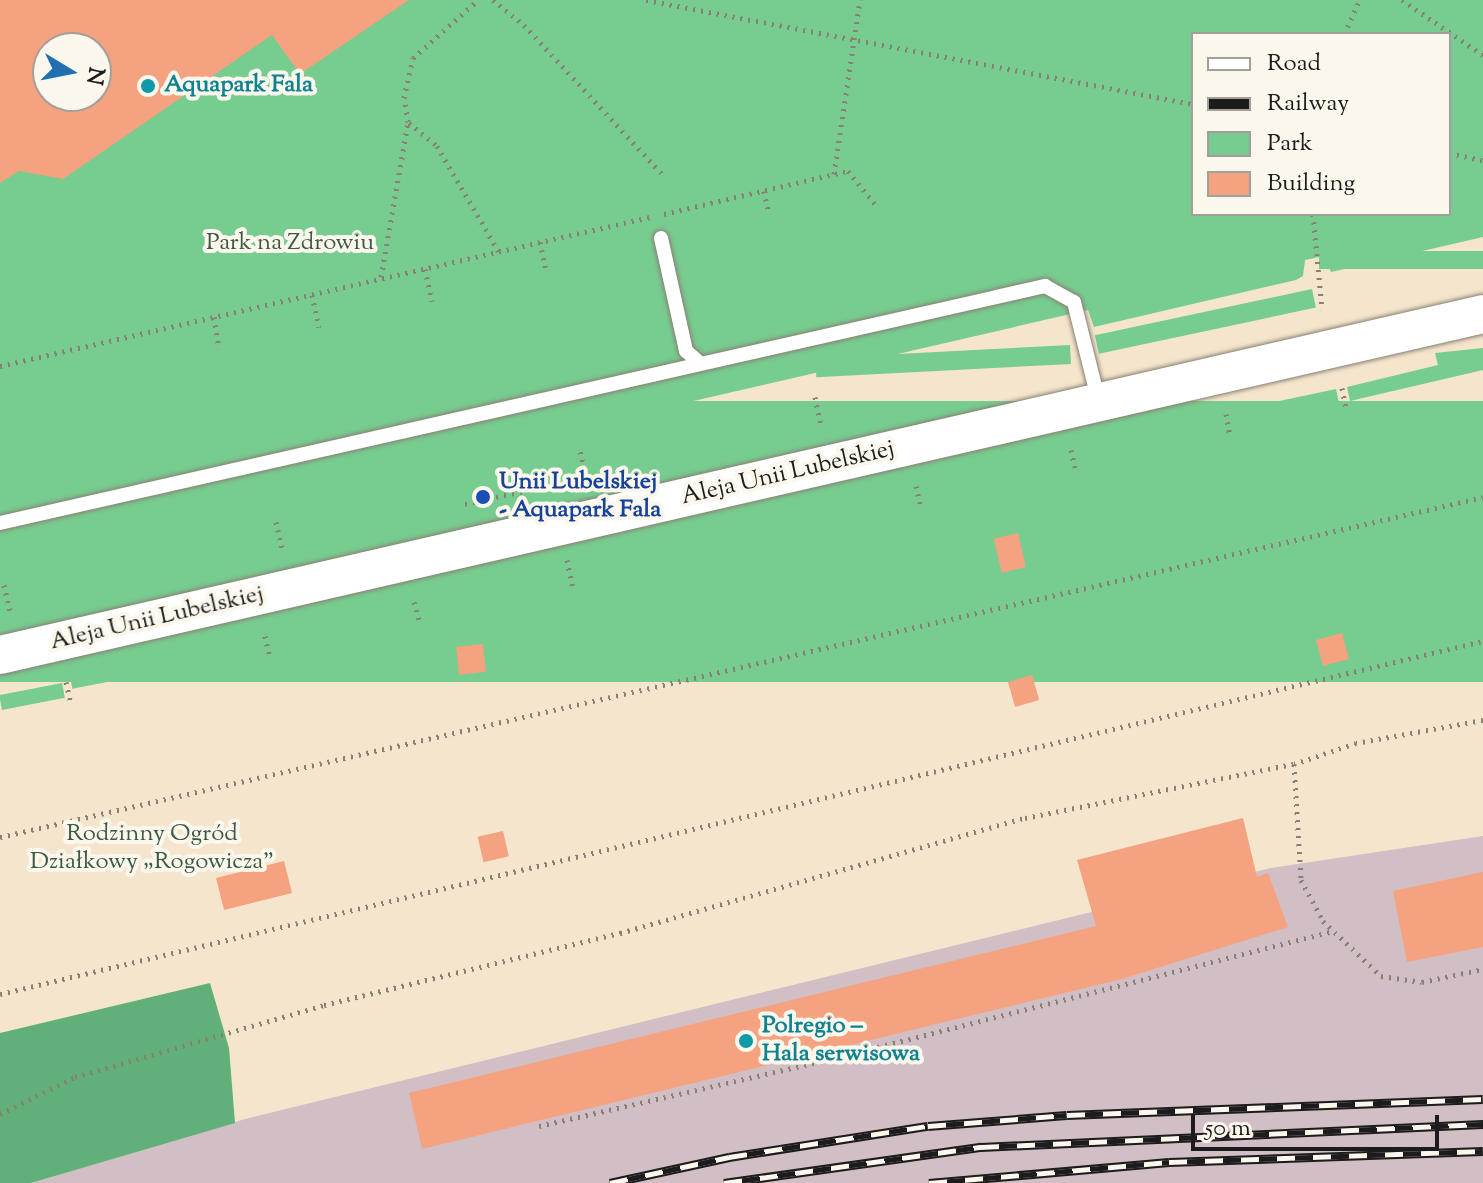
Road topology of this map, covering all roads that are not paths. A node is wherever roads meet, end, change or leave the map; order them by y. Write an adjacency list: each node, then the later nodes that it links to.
1 (661, 238): 3 (lane)
2 (1483, 314): 4 (street, Aleja Unii Lubelskiej)
3 (700, 363): 4 (lane); 5 (lane)
4 (1099, 402): 6 (street, Aleja Unii Lubelskiej)
5 (0, 523)
6 (0, 655)

